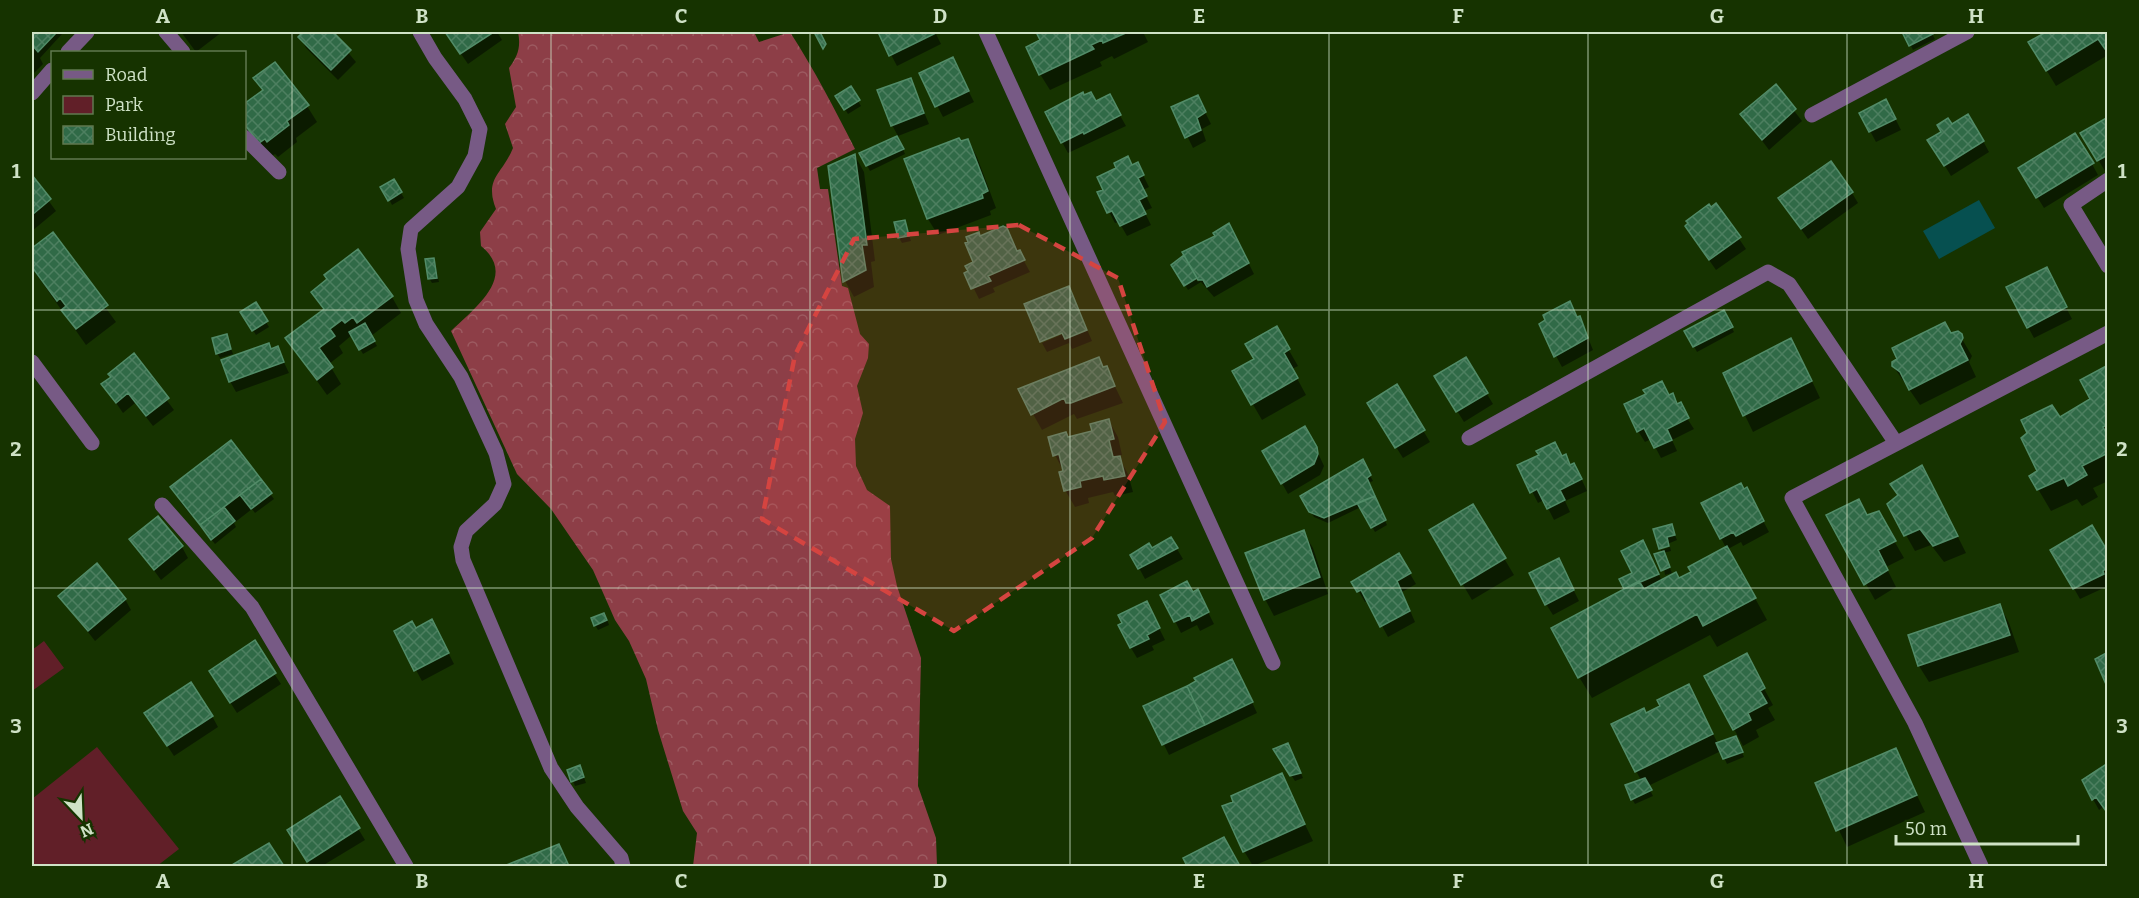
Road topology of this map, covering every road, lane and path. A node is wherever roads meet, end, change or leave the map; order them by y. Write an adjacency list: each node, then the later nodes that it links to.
1 (87, 32): 6 (street)
2 (166, 32): 7 (street)
3 (420, 32): 23 (street)
4 (986, 32): 21 (street)
5 (1967, 32): 10 (street)
6 (69, 51)
7 (182, 51)
8 (51, 71): 9 (street)
9 (32, 93)
10 (1812, 115)
11 (246, 139): 12 (street)
12 (279, 172)
13 (2108, 180): 14 (street)
14 (2108, 266)
15 (2108, 333): 19 (street)
16 (32, 362): 18 (street)
17 (1469, 438): 19 (street)
18 (92, 443)
19 (1896, 443): 24 (street)
20 (162, 505): 22 (street)
21 (1273, 663)
22 (406, 867)
23 (623, 867)
24 (1981, 867)

